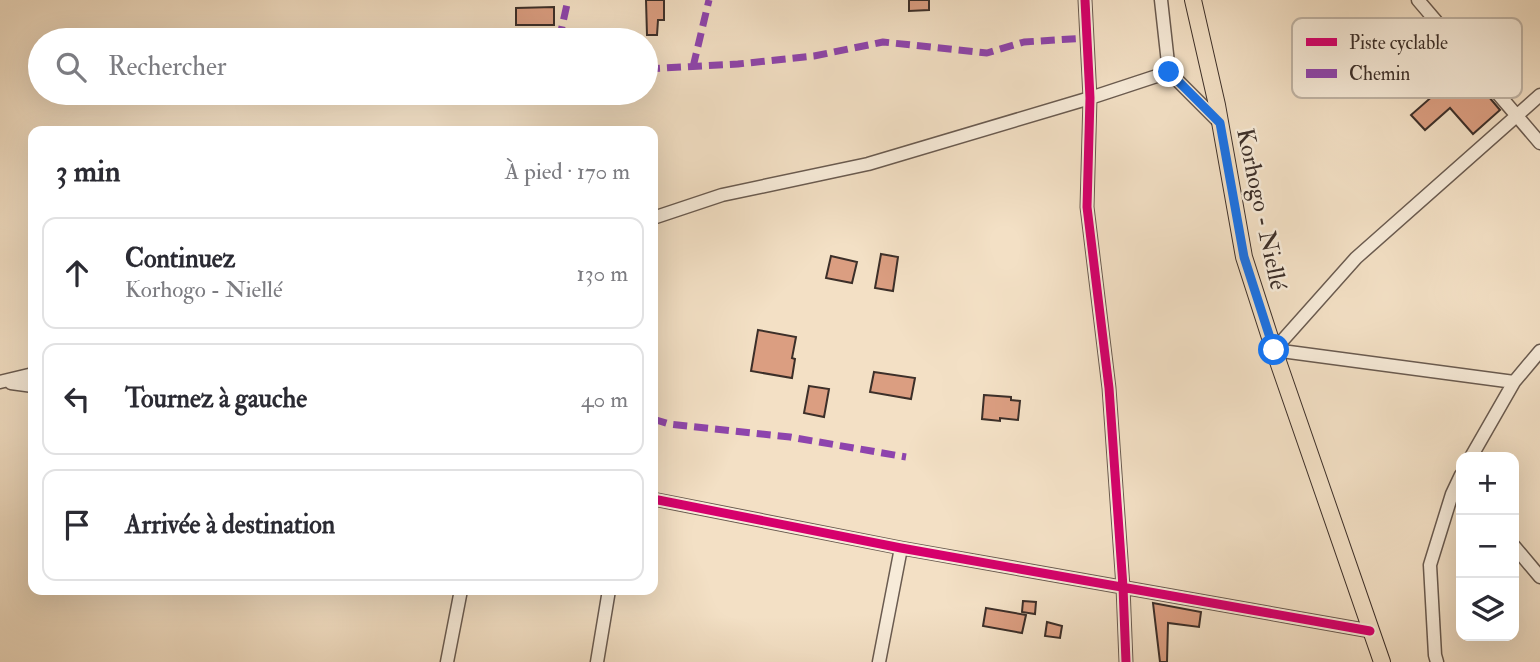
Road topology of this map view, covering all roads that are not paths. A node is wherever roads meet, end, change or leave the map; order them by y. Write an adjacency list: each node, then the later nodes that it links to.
1 (1085, 0): 8 (street)
2 (1161, 0): 6 (street)
3 (1194, 0): 11 (main road, Korhogo - Niellé)
4 (1418, 0): 5 (street)
5 (1434, 18)
6 (1169, 72): 8 (street); 11 (street)
7 (1540, 94): 10 (street)
8 (1090, 98): 13 (street); 26 (street)
9 (1503, 98): 10 (street)
10 (1517, 114): 12 (street); 14 (street)
11 (1220, 123): 14 (main road, Korhogo - Niellé)
12 (1540, 143)
13 (658, 216)
14 (1274, 350): 18 (street); 29 (main road, Korhogo - Niellé)
15 (1537, 360): 18 (street)
16 (28, 375): 17 (street)
17 (1, 382): 19 (street)
18 (1514, 382): 20 (street)
19 (28, 385)
20 (1474, 452)
21 (1456, 490): 35 (street)
22 (658, 500): 23 (street)
23 (901, 548): 26 (street); 32 (street)
24 (1519, 552): 25 (street)
25 (1540, 577)
26 (1123, 587): 29 (street); 33 (street)
27 (460, 595): 30 (street)
28 (608, 595): 31 (street)
29 (1370, 631): 34 (main road, Korhogo - Niellé)
30 (447, 662)
31 (597, 662)
32 (879, 662)
33 (1126, 662)
34 (1382, 662)
35 (1437, 662)

